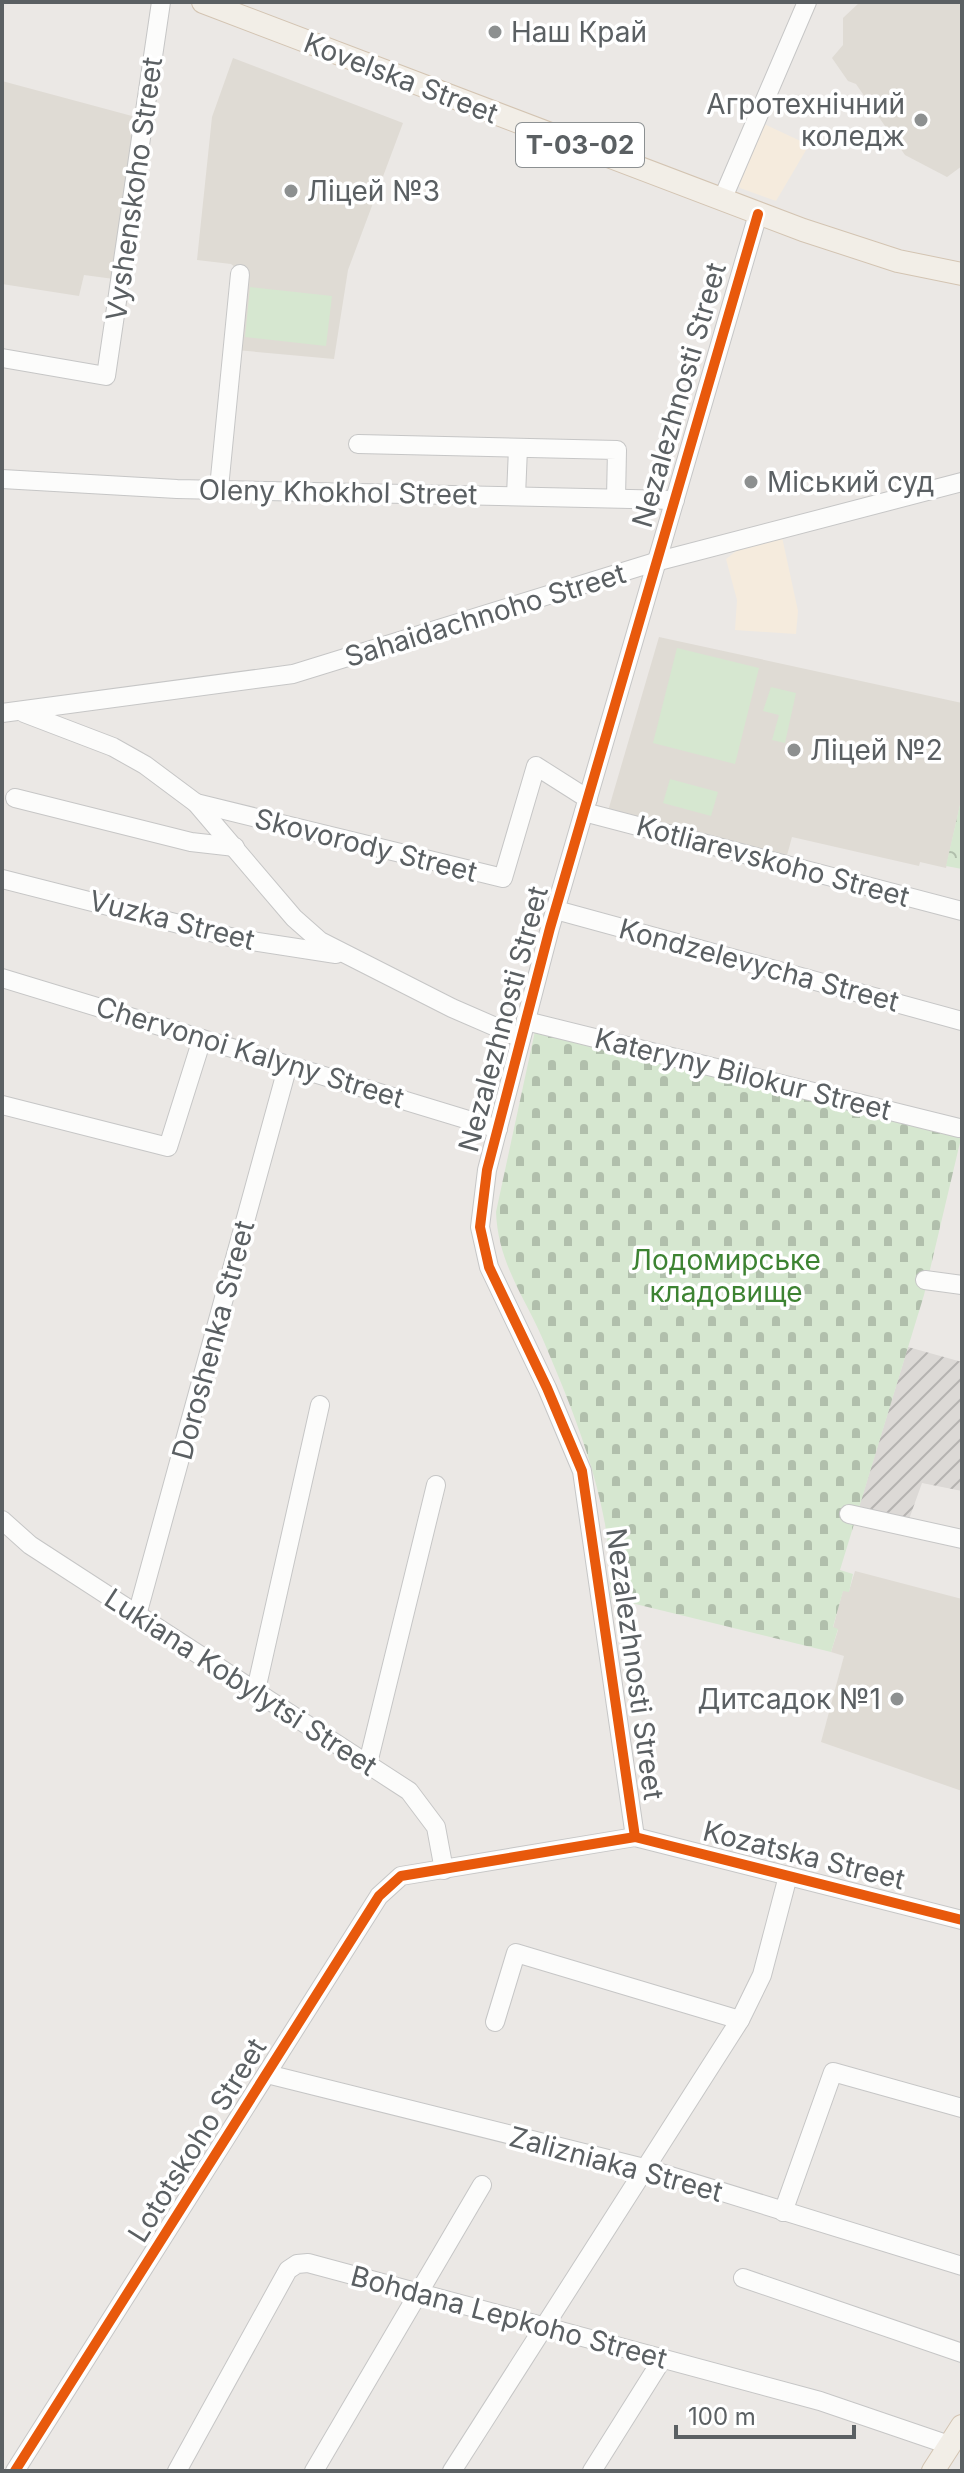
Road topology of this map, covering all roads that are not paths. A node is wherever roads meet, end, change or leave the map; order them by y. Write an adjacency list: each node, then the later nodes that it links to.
1 (161, 2): 8 (street, Vyshenskoho Street)
2 (206, 2): 4 (main road, Kovelska Street / Т-03-02)
3 (807, 2): 4 (street)
4 (722, 200): 5 (main road, Kovelska Street / Т-03-02)
5 (758, 214): 7 (main road, Kovelska Street / Т-03-02); 16 (street, Nezalezhnosti Street)
6 (240, 274): 13 (street)
7 (962, 274)
8 (2, 358)
9 (358, 444): 10 (street)
10 (518, 448): 14 (street); 15 (street)
11 (2, 479): 13 (street, Oleny Khokhol Street)
12 (962, 482): 17 (street, Sahaidachnoho Street)
13 (219, 488): 14 (street, Oleny Khokhol Street)
14 (516, 496): 15 (street, Oleny Khokhol Street)
15 (616, 498): 16 (street, Oleny Khokhol Street)
16 (675, 500): 17 (street, Nezalezhnosti Street)
17 (655, 562): 18 (street, Sahaidachnoho Street); 21 (street, Nezalezhnosti Street)
18 (10, 712): 20 (street)
19 (15, 798): 22 (street)
20 (196, 803): 21 (street, Skovorody Street); 22 (street)
21 (586, 805): 24 (street, Nezalezhnosti Street); 25 (street, Kotliarevskoho Street)
22 (235, 847): 26 (street)
23 (2, 879): 26 (street, Vuzka Street)
24 (556, 910): 28 (street, Kondzelevycha Street); 29 (street, Nezalezhnosti Street)
25 (962, 911)
26 (343, 955): 29 (street, Kateryny Bilokur Street)
27 (2, 978): 30 (street, Chervonoi Kalyny Street)
28 (962, 1021)
29 (524, 1029): 33 (street, Kateryny Bilokur Street); 34 (street, Nezalezhnosti Street)
30 (202, 1039): 31 (street, Chervonoi Kalyny Street); 32 (street)
31 (288, 1065): 34 (street, Chervonoi Kalyny Street); 42 (street, Doroshenka Street)
32 (2, 1105)
33 (959, 1128)
34 (498, 1129): 45 (street, Nezalezhnosti Street)
35 (925, 1280): 36 (street)
36 (962, 1285)
37 (320, 1405): 43 (street)
38 (436, 1485): 44 (street)
39 (849, 1514): 41 (street)
40 (2, 1520): 42 (street, Lukiana Kobylytsi Street)
41 (962, 1539)
42 (137, 1615): 43 (street, Lukiana Kobylytsi Street)
43 (256, 1690): 44 (street, Lukiana Kobylytsi Street)
44 (368, 1763): 46 (street, Lukiana Kobylytsi Street)
45 (635, 1837): 46 (street, Kozatska Street); 47 (street, Kozatska Street)
46 (444, 1870): 51 (street, Lototskoho Street)
47 (788, 1876): 48 (street, Kozatska Street); 49 (street)
48 (962, 1920)
49 (740, 2020): 50 (street); 53 (street)
50 (495, 2022)
51 (267, 2074): 53 (street, Zalizniaka Street); 64 (street, Lototskoho Street)
52 (962, 2108): 55 (street)
53 (648, 2169): 55 (street, Zalizniaka Street); 59 (street)
54 (482, 2185): 58 (street)
55 (783, 2212): 56 (street, Zalizniaka Street)
56 (962, 2266)
57 (743, 2278): 60 (street)
58 (421, 2291): 59 (street, Bohdana Lepkoho Street); 65 (street, Bohdana Lepkoho Street); 66 (street)
59 (545, 2326): 61 (street, Bohdana Lepkoho Street); 67 (street)
60 (962, 2353)
61 (663, 2358): 63 (street, Bohdana Lepkoho Street); 68 (street)
62 (962, 2426): 63 (main road)
63 (949, 2445): 69 (main road)
64 (15, 2471)
65 (177, 2471)
66 (314, 2471)
67 (452, 2471)
68 (592, 2471)
69 (933, 2471)

